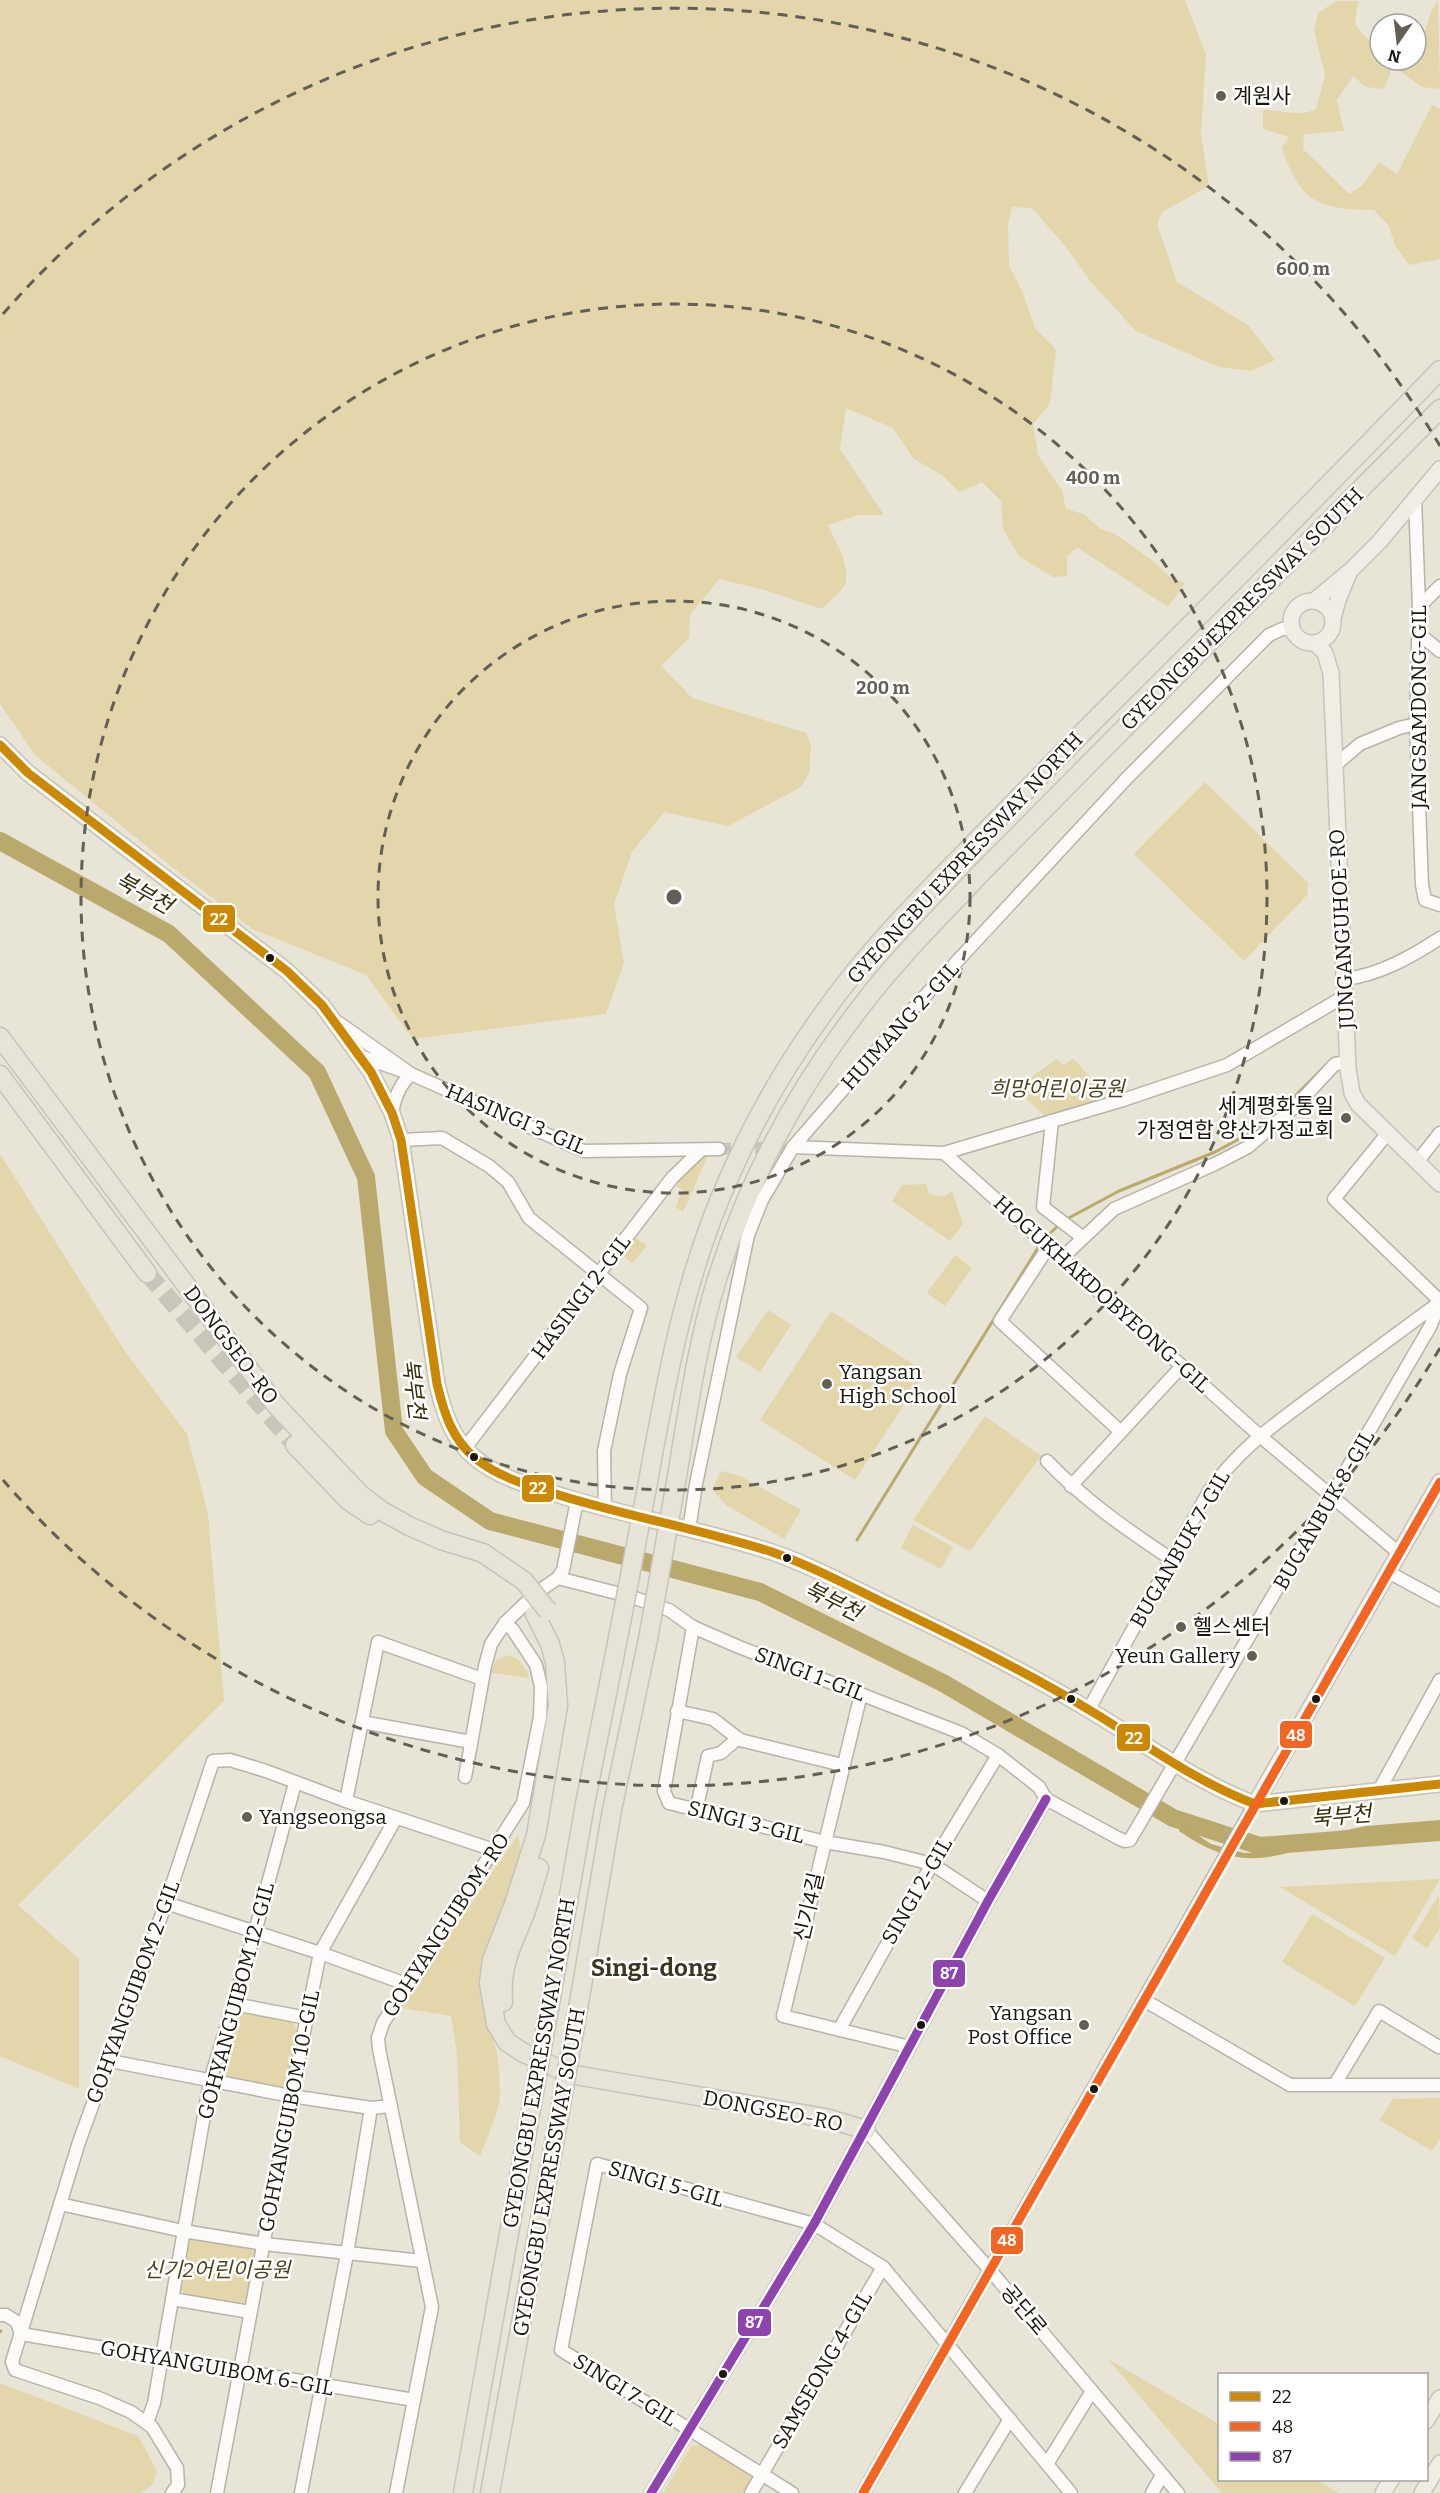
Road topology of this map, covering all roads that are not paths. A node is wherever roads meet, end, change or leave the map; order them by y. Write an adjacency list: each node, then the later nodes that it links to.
1 (1440, 370): 143 (highway, GYEONGBU EXPRESSWAY NORTH, bridge)
2 (1440, 409): 144 (highway, GYEONGBU EXPRESSWAY SOUTH, bridge)
3 (1440, 469): 4 (main road)
4 (1415, 498): 5 (main road); 8 (street, JANGSAMDONG-GIL)
5 (1350, 572): 7 (main road); 9 (main road)
6 (1440, 586): 8 (street)
7 (1314, 601): 9 (main road); 10 (main road)
8 (1419, 607): 11 (street, JANGSAMDONG-GIL)
9 (1332, 625): 12 (main road); 14 (main road)
10 (1292, 629): 12 (main road); 33 (street, HUIMANG 2-GIL)
11 (1418, 633): 13 (street); 15 (street, JANGSAMDONG-GIL)
12 (1315, 644): 14 (main road, JUNGANGUHOE-RO)
13 (1440, 651)
14 (1331, 673): 17 (main road, JUNGANGUHOE-RO)
15 (1416, 724): 17 (street); 18 (street, JANGSAMDONG-GIL)
16 (0, 745): 22 (main road)
17 (1334, 766): 20 (main road, JUNGANGUHOE-RO)
18 (1440, 904)
19 (1440, 939): 20 (street)
20 (1345, 979): 21 (main road, JUNGANGUHOE-RO)
21 (1345, 996): 25 (main road, JUNGANGUHOE-RO); 29 (street)
22 (333, 1019): 24 (main road); 26 (street, HASINGI 3-GIL)
23 (0, 1037): 61 (highway, DONGSEO-RO)
24 (360, 1056): 26 (street); 28 (main road)
25 (1348, 1062): 31 (main road, JUNGANGUHOE-RO); 39 (street)
26 (411, 1074): 28 (street); 35 (street, HASINGI 3-GIL)
27 (0, 1075): 42 (highway)
28 (392, 1113): 32 (main road)
29 (1052, 1121): 36 (street); 39 (street)
30 (1440, 1133): 37 (street)
31 (1386, 1134): 37 (main road, JUNGANGUHOE-RO); 44 (street)
32 (401, 1140): 43 (street); 49 (main road)
33 (793, 1147): 36 (street); 56 (street, HUIMANG 2-GIL)
34 (719, 1149): 35 (street, HASINGI 3-GIL)
35 (701, 1150): 43 (street, HASINGI 2-GIL)
36 (944, 1153): 40 (street, HOGUKHAKDOBYEONG-GIL)
37 (1417, 1162): 38 (main road, JUNGANGUHOE-RO)
38 (1440, 1184)
39 (1083, 1237): 41 (street)
40 (1048, 1245): 41 (street, HOGUKHAKDOBYEONG-GIL); 46 (street)
41 (1062, 1258): 45 (street, HOGUKHAKDOBYEONG-GIL)
42 (147, 1273)
43 (598, 1275): 49 (street, HASINGI 2-GIL); 55 (street)
44 (1440, 1302): 47 (street, BUGANBUK 7-GIL); 53 (street, BUGANBUK 8-GIL)
45 (1182, 1366): 46 (street); 47 (street, HOGUKHAKDOBYEONG-GIL)
46 (1121, 1432): 52 (street)
47 (1260, 1436): 53 (street, HOGUKHAKDOBYEONG-GIL); 58 (street, BUGANBUK 7-GIL)
48 (295, 1445): 61 (highway)
49 (465, 1448): 54 (main road)
50 (1047, 1461): 52 (street)
51 (1440, 1482): 57 (main road)
52 (1071, 1486): 58 (street)
53 (1332, 1496): 57 (street, HOGUKHAKDOBYEONG-GIL); 76 (street, BUGANBUK 8-GIL)
54 (577, 1501): 55 (main road); 60 (street)
55 (605, 1509): 56 (main road)
56 (689, 1530): 70 (main road)
57 (1399, 1552): 59 (main road)
58 (1171, 1559): 70 (street, BUGANBUK 7-GIL)
59 (1388, 1572): 62 (street); 84 (main road)
60 (561, 1574): 63 (street); 64 (street, SINGI 1-GIL)
61 (520, 1585): 109 (highway, DONGSEO-RO)
62 (1440, 1600)
63 (505, 1623): 65 (street); 89 (street, GOHYANGUIBOM-RO)
64 (693, 1628): 67 (street, SINGI 1-GIL); 71 (street, SINGI 3-GIL)
65 (482, 1679): 72 (street); 74 (street)
66 (1440, 1680): 69 (street)
67 (861, 1694): 75 (street, SINGI 1-GIL); 77 (street, 신기4길)
68 (1440, 1702): 69 (street)
69 (1427, 1704): 81 (street)
70 (1089, 1710): 76 (main road)
71 (677, 1711): 73 (street); 85 (street, SINGI 3-GIL)
72 (362, 1722): 74 (street); 83 (street)
73 (738, 1738): 77 (street); 85 (street)
74 (471, 1742): 78 (street)
75 (998, 1755): 82 (street, SINGI 1-GIL); 90 (street, SINGI 2-GIL)
76 (1177, 1764): 84 (main road); 87 (street, BUGANBUK 8-GIL)
77 (842, 1765): 88 (street, 신기4길)
78 (465, 1777)
79 (295, 1783): 83 (street, GOHYANGUIBOM 2-GIL); 92 (street, GOHYANGUIBOM 2-GIL); 93 (street, GOHYANGUIBOM 12-GIL)
80 (1440, 1784): 81 (main road)
81 (1378, 1792): 84 (main road)
82 (1046, 1799): 87 (street, SINGI 1-GIL); 91 (street)
83 (346, 1802): 86 (street, GOHYANGUIBOM 2-GIL)
84 (1255, 1804): 96 (street)
85 (696, 1811): 88 (street, SINGI 3-GIL)
86 (396, 1818): 89 (street, GOHYANGUIBOM 2-GIL); 94 (street, GOHYANGUIBOM 10-GIL)
87 (1130, 1840)
88 (825, 1842): 90 (street, SINGI 3-GIL); 99 (street, 신기4길)
89 (494, 1850): 95 (street, GOHYANGUIBOM-RO)
90 (932, 1864): 91 (street, SINGI 3-GIL); 99 (street, SINGI 2-GIL)
91 (988, 1901): 100 (street)
92 (166, 1903): 93 (street); 102 (street, GOHYANGUIBOM 2-GIL)
93 (255, 1932): 94 (street); 97 (street, GOHYANGUIBOM 12-GIL)
94 (320, 1953): 95 (street); 98 (street, GOHYANGUIBOM 10-GIL)
95 (406, 1984): 107 (street, GOHYANGUIBOM-RO)
96 (1144, 2000): 104 (street); 117 (street)
97 (234, 2004): 98 (street); 103 (street, GOHYANGUIBOM 12-GIL)
98 (307, 2018): 106 (street, GOHYANGUIBOM 10-GIL)
99 (839, 2030): 100 (street)
100 (910, 2047): 109 (street)
101 (1439, 2047): 104 (street)
102 (110, 2061): 103 (street); 110 (street, GOHYANGUIBOM 2-GIL)
103 (210, 2081): 106 (street); 112 (street, GOHYANGUIBOM 12-GIL)
104 (1335, 2084): 105 (street)
105 (1440, 2085)
106 (291, 2096): 108 (street); 113 (street, GOHYANGUIBOM 10-GIL)
107 (391, 2106): 108 (street); 115 (street, GOHYANGUIBOM-RO)
108 (371, 2108): 114 (street)
109 (866, 2130): 111 (street); 117 (street, 공단로)
110 (60, 2204): 112 (street); 121 (street, GOHYANGUIBOM 2-GIL)
111 (814, 2224): 116 (street); 123 (street, SINGI 5-GIL); 133 (street)
112 (183, 2231): 113 (street); 118 (street, GOHYANGUIBOM 12-GIL)
113 (264, 2244): 114 (street); 119 (street, GOHYANGUIBOM 10-GIL)
114 (346, 2254): 115 (street); 126 (street)
115 (422, 2261): 129 (street, GOHYANGUIBOM-RO)
116 (883, 2267): 122 (street); 136 (street, SAMSEONG 4-GIL)
117 (990, 2270): 122 (street); 127 (street, 공단로)
118 (172, 2299): 119 (street); 124 (street, GOHYANGUIBOM 12-GIL)
119 (250, 2312): 125 (street, GOHYANGUIBOM 10-GIL)
120 (0, 2315): 121 (street)
121 (21, 2334): 124 (street, GOHYANGUIBOM 6-GIL); 132 (street, GOHYANGUIBOM 2-GIL)
122 (948, 2344): 131 (street); 148 (street)
123 (561, 2350): 133 (street, SINGI 7-GIL)
124 (162, 2360): 125 (street, GOHYANGUIBOM 6-GIL); 132 (street, GOHYANGUIBOM 12-GIL)
125 (239, 2372): 126 (street, GOHYANGUIBOM 6-GIL); 140 (street, GOHYANGUIBOM 10-GIL)
126 (321, 2386): 129 (street, GOHYANGUIBOM 6-GIL); 141 (street)
127 (1092, 2391): 135 (street); 137 (street, 공단로)
128 (1440, 2398): 130 (main road)
129 (414, 2400): 142 (street, GOHYANGUIBOM-RO)
130 (1428, 2418)
131 (1010, 2419): 135 (street); 149 (street)
132 (147, 2423): 139 (street)
133 (690, 2429): 136 (street, SAMSEONG 4-GIL); 145 (street)
134 (1440, 2463): 152 (main road)
135 (1047, 2464): 138 (street)
136 (762, 2474): 146 (street); 147 (street, SAMSEONG 4-GIL)
137 (1162, 2475): 150 (street); 151 (street, 공단로)
138 (1064, 2490)
139 (172, 2493)
140 (217, 2493)
141 (302, 2493)
142 (396, 2493)
143 (463, 2493)
144 (490, 2493)
145 (651, 2493)
146 (751, 2493)
147 (792, 2493)
148 (863, 2493)
149 (965, 2493)
150 (1152, 2493)
151 (1178, 2493)
152 (1422, 2493)

